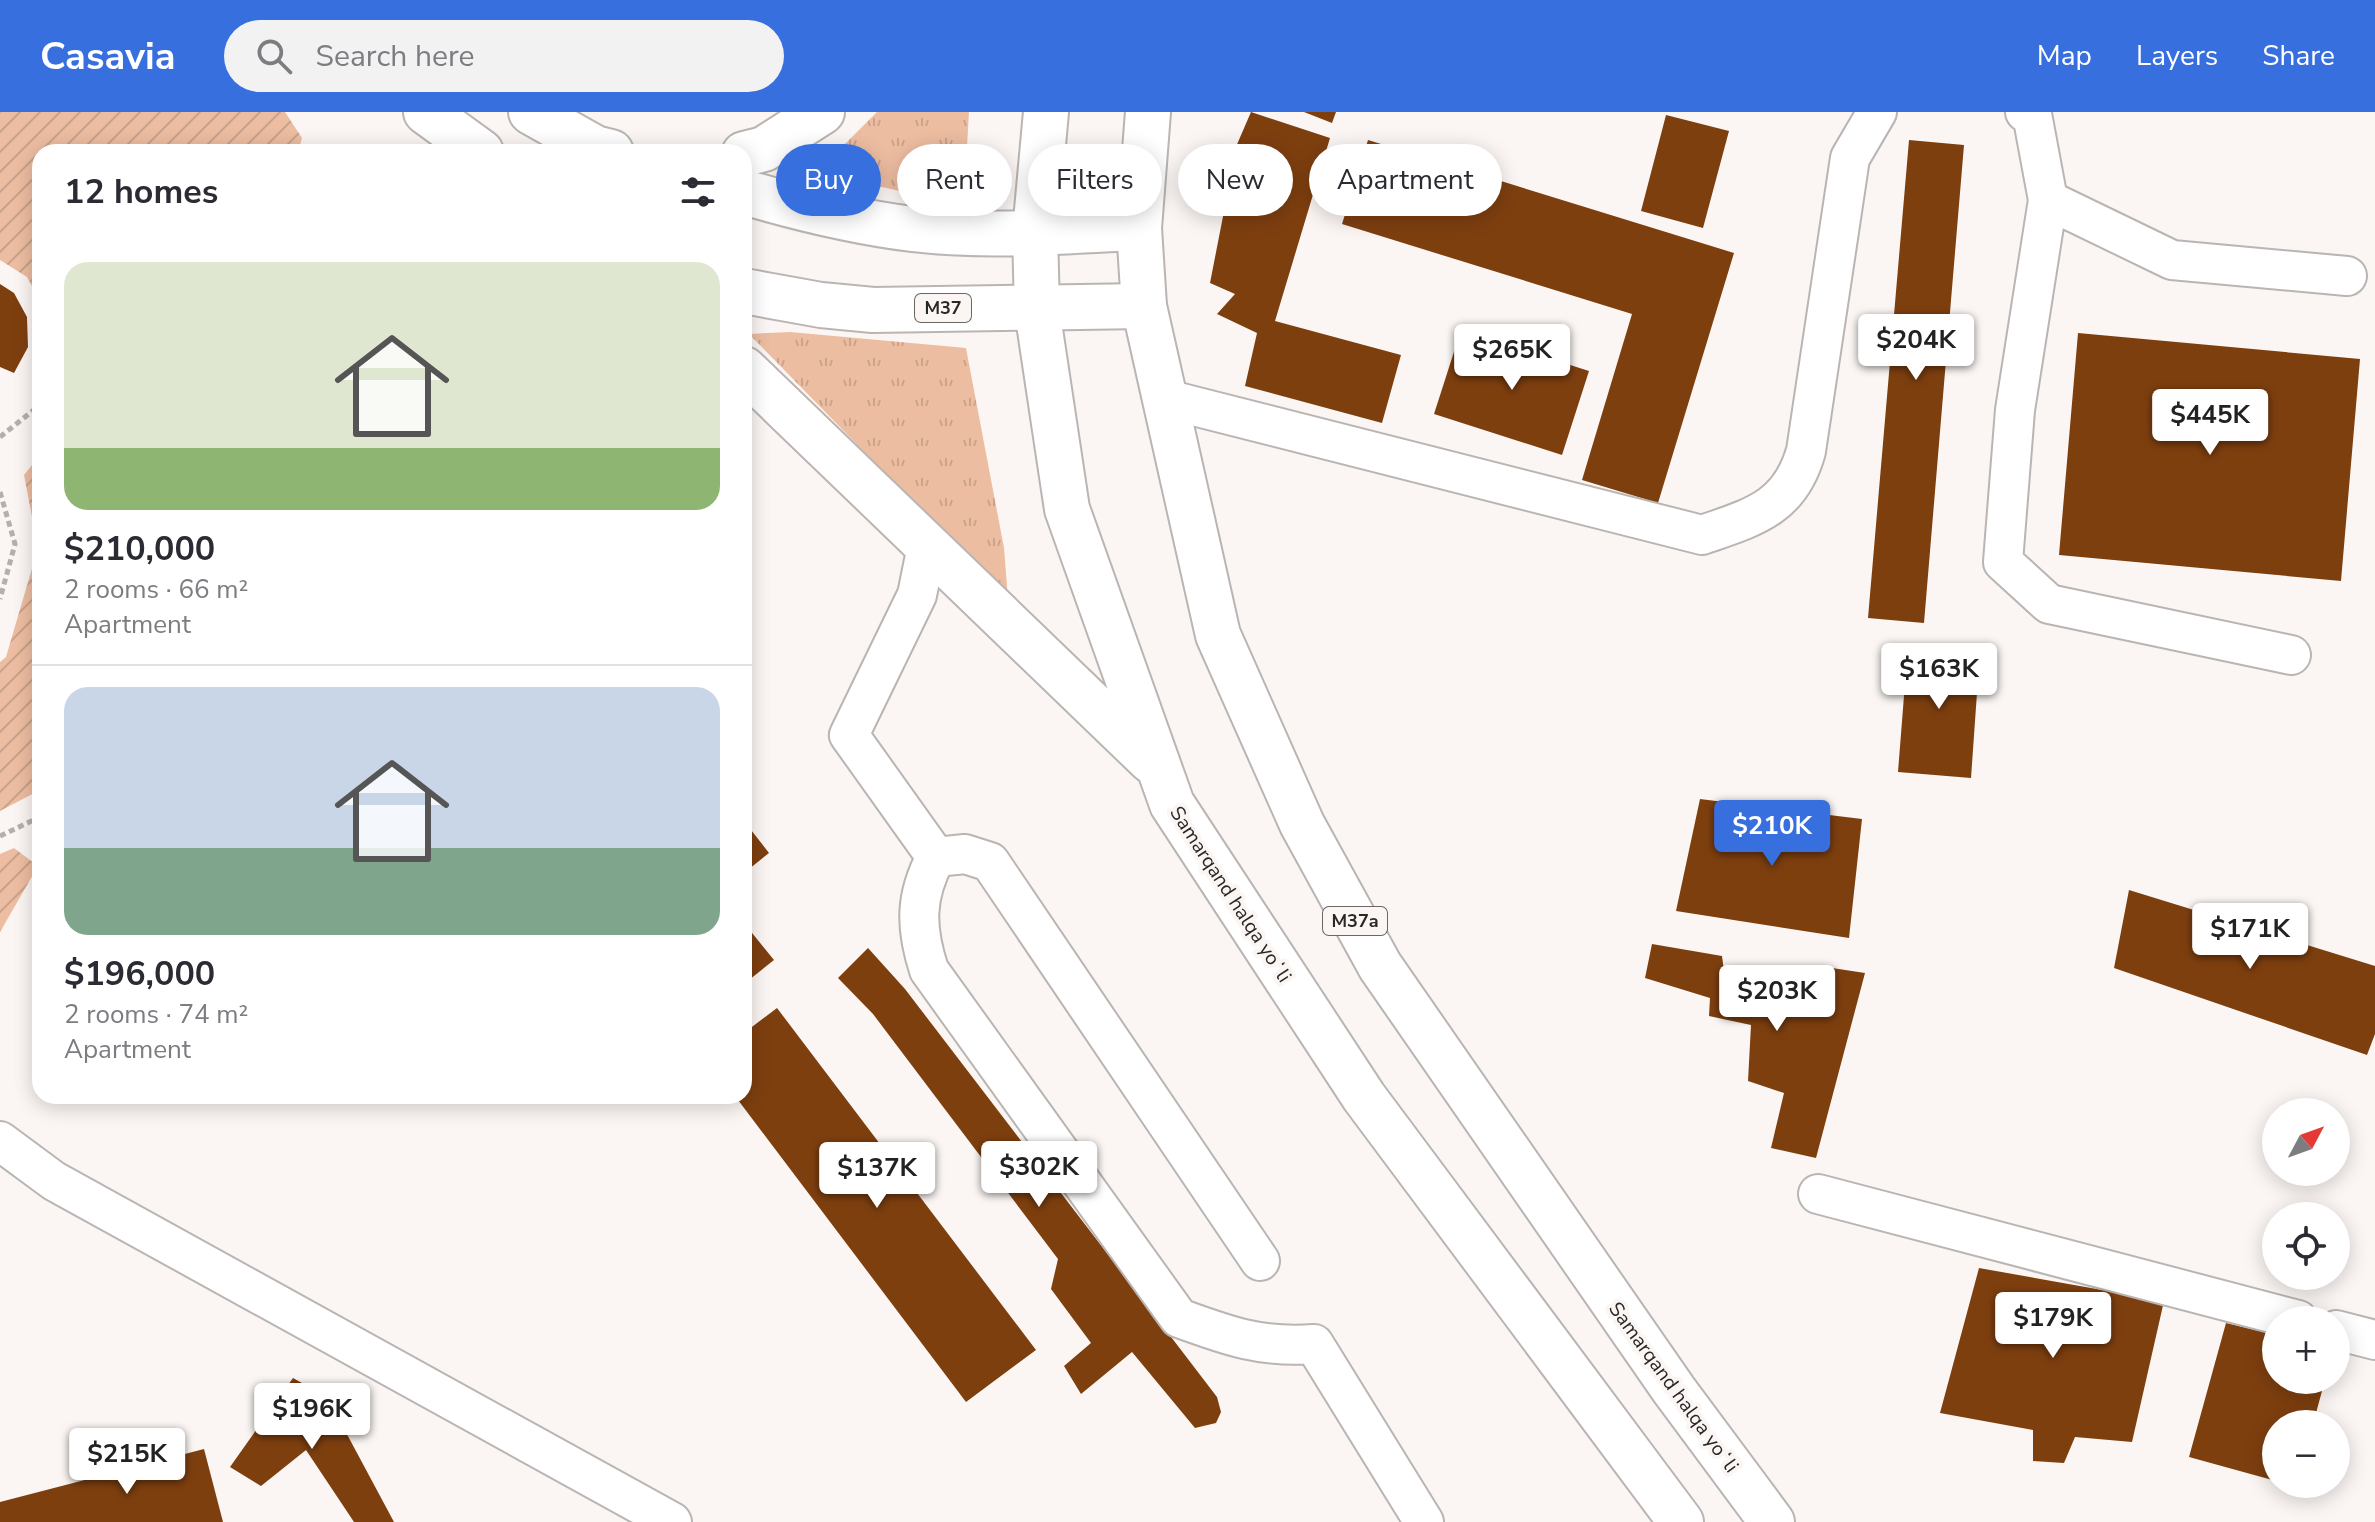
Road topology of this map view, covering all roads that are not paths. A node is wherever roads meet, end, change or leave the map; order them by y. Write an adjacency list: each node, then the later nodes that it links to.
1 (426, 112): 8 (main road)
2 (531, 112): 9 (main road)
3 (822, 112): 10 (main road)
4 (1046, 112): 14 (main road, Samarqand halqa yoʻli)
5 (1148, 112): 13 (main road, Samarqand halqa yoʻli)
6 (1877, 112): 20 (street)
7 (2025, 112): 12 (street)
8 (470, 144)
9 (588, 144)
10 (752, 152)
11 (752, 194): 14 (main road)
12 (2048, 200): 15 (street); 22 (street)
13 (1139, 228): 14 (main road); 17 (main road, Samarqand halqa yoʻli / M37a)
14 (1035, 232): 18 (main road, Samarqand halqa yoʻli)
15 (2347, 276)
16 (752, 292): 18 (main road, M37)
17 (1144, 306): 18 (main road, M37); 20 (main road, Samarqand halqa yoʻli / M37a)
18 (1037, 310): 23 (main road, Samarqand halqa yoʻli)
19 (752, 377): 21 (main road)
20 (1166, 399): 34 (main road, Samarqand halqa yoʻli / M37a)
21 (927, 546): 23 (main road); 24 (street)
22 (2291, 655)
23 (1157, 767): 33 (main road, Samarqand halqa yoʻli)
24 (936, 857): 27 (street); 32 (street)
25 (0, 1141): 31 (street)
26 (1818, 1194): 28 (street)
27 (1260, 1261)
28 (2262, 1311)
29 (2350, 1334): 30 (street)
30 (2375, 1340)
31 (672, 1522)
32 (1424, 1522)
33 (1681, 1522)
34 (1772, 1522)

